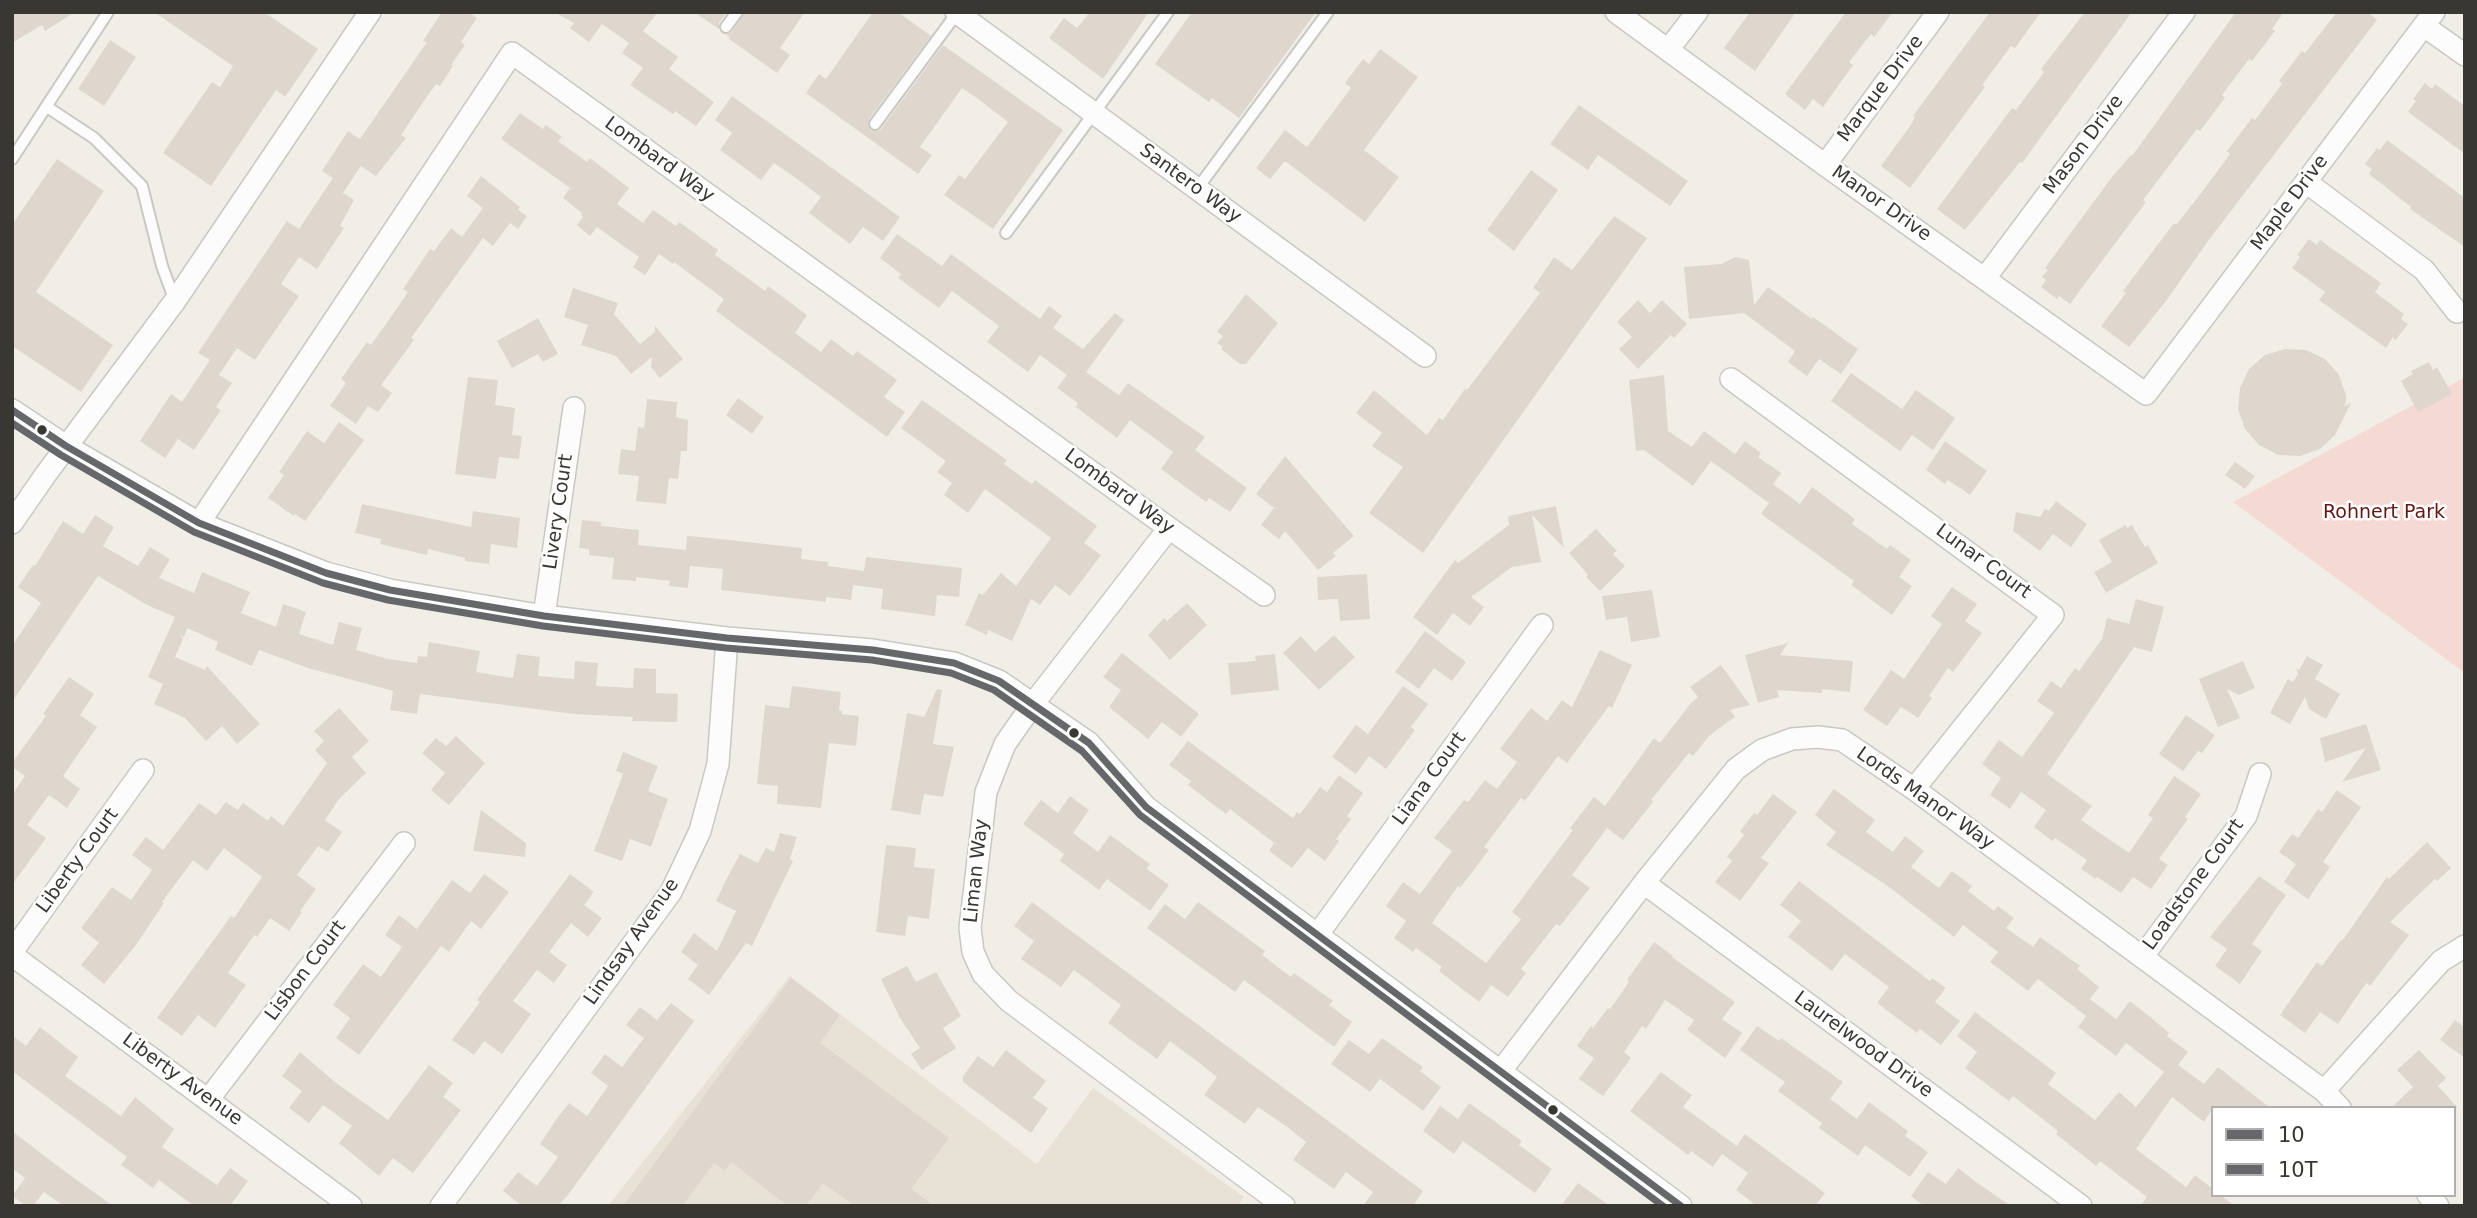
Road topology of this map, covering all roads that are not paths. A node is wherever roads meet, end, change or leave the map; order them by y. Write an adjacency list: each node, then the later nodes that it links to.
1 (108, 12): 15 (lane)
2 (370, 12): 24 (street)
3 (737, 12): 12 (lane)
4 (1168, 12): 16 (lane)
5 (1328, 12): 21 (lane)
6 (1616, 12): 13 (street, Manor Drive)
7 (1697, 12): 13 (street)
8 (1938, 12): 19 (street, Marque Drive)
9 (2184, 12): 23 (street, Mason Drive)
10 (956, 13): 16 (street, Santero Way); 17 (lane)
11 (2429, 19): 14 (street); 20 (street, Maple Drive)
12 (726, 27)
13 (1668, 50): 19 (street, Manor Drive)
14 (2465, 55)
15 (47, 107): 18 (lane); 24 (lane)
16 (1095, 115): 21 (street, Santero Way); 22 (lane)
17 (875, 124)
18 (12, 159)
19 (1825, 165): 23 (street, Manor Drive)
20 (2306, 183): 25 (street); 28 (street, Maple Drive)
21 (1197, 189): 26 (street, Santero Way)
22 (1006, 233)
23 (1985, 278): 28 (street, Manor Drive)
24 (175, 301): 31 (street)
25 (2457, 312)
26 (1425, 356)
27 (1731, 379): 42 (street, Lunar Court)
28 (2146, 394)
29 (574, 408): 36 (street, Livery Court)
30 (12, 410): 31 (street)
31 (66, 446): 32 (street); 33 (street)
32 (12, 523)
33 (200, 523): 34 (street, Lombard Way); 36 (street)
34 (1169, 528): 35 (street, Lombard Way); 39 (street, Liman Way)
35 (1264, 594)
36 (544, 616): 38 (street)
37 (1542, 625): 45 (street, Liana Court)
38 (727, 639): 39 (street); 54 (street, Lindsay Avenue)
39 (1033, 704): 45 (street); 55 (street, Liman Way)
40 (144, 770): 47 (street, Liberty Court)
41 (2260, 774): 48 (street, Loadstone Court)
42 (1914, 789): 44 (street, Lords Manor Way); 48 (street, Lords Manor Way)
43 (404, 843): 51 (street, Lisbon Court)
44 (1644, 883): 49 (street, Lords Manor Way); 57 (street, Laurelwood Drive)
45 (1318, 934): 49 (street)
46 (2465, 946): 50 (street)
47 (12, 953): 51 (street, Liberty Avenue)
48 (2143, 957): 50 (street, Lords Manor Way)
49 (1500, 1072): 56 (street)
50 (2324, 1091): 52 (street, Lords Manor Way)
51 (208, 1100): 53 (street, Liberty Avenue)
52 (2338, 1106)
53 (351, 1206)
54 (441, 1206)
55 (1284, 1206)
56 (1681, 1206)
57 (2081, 1206)

